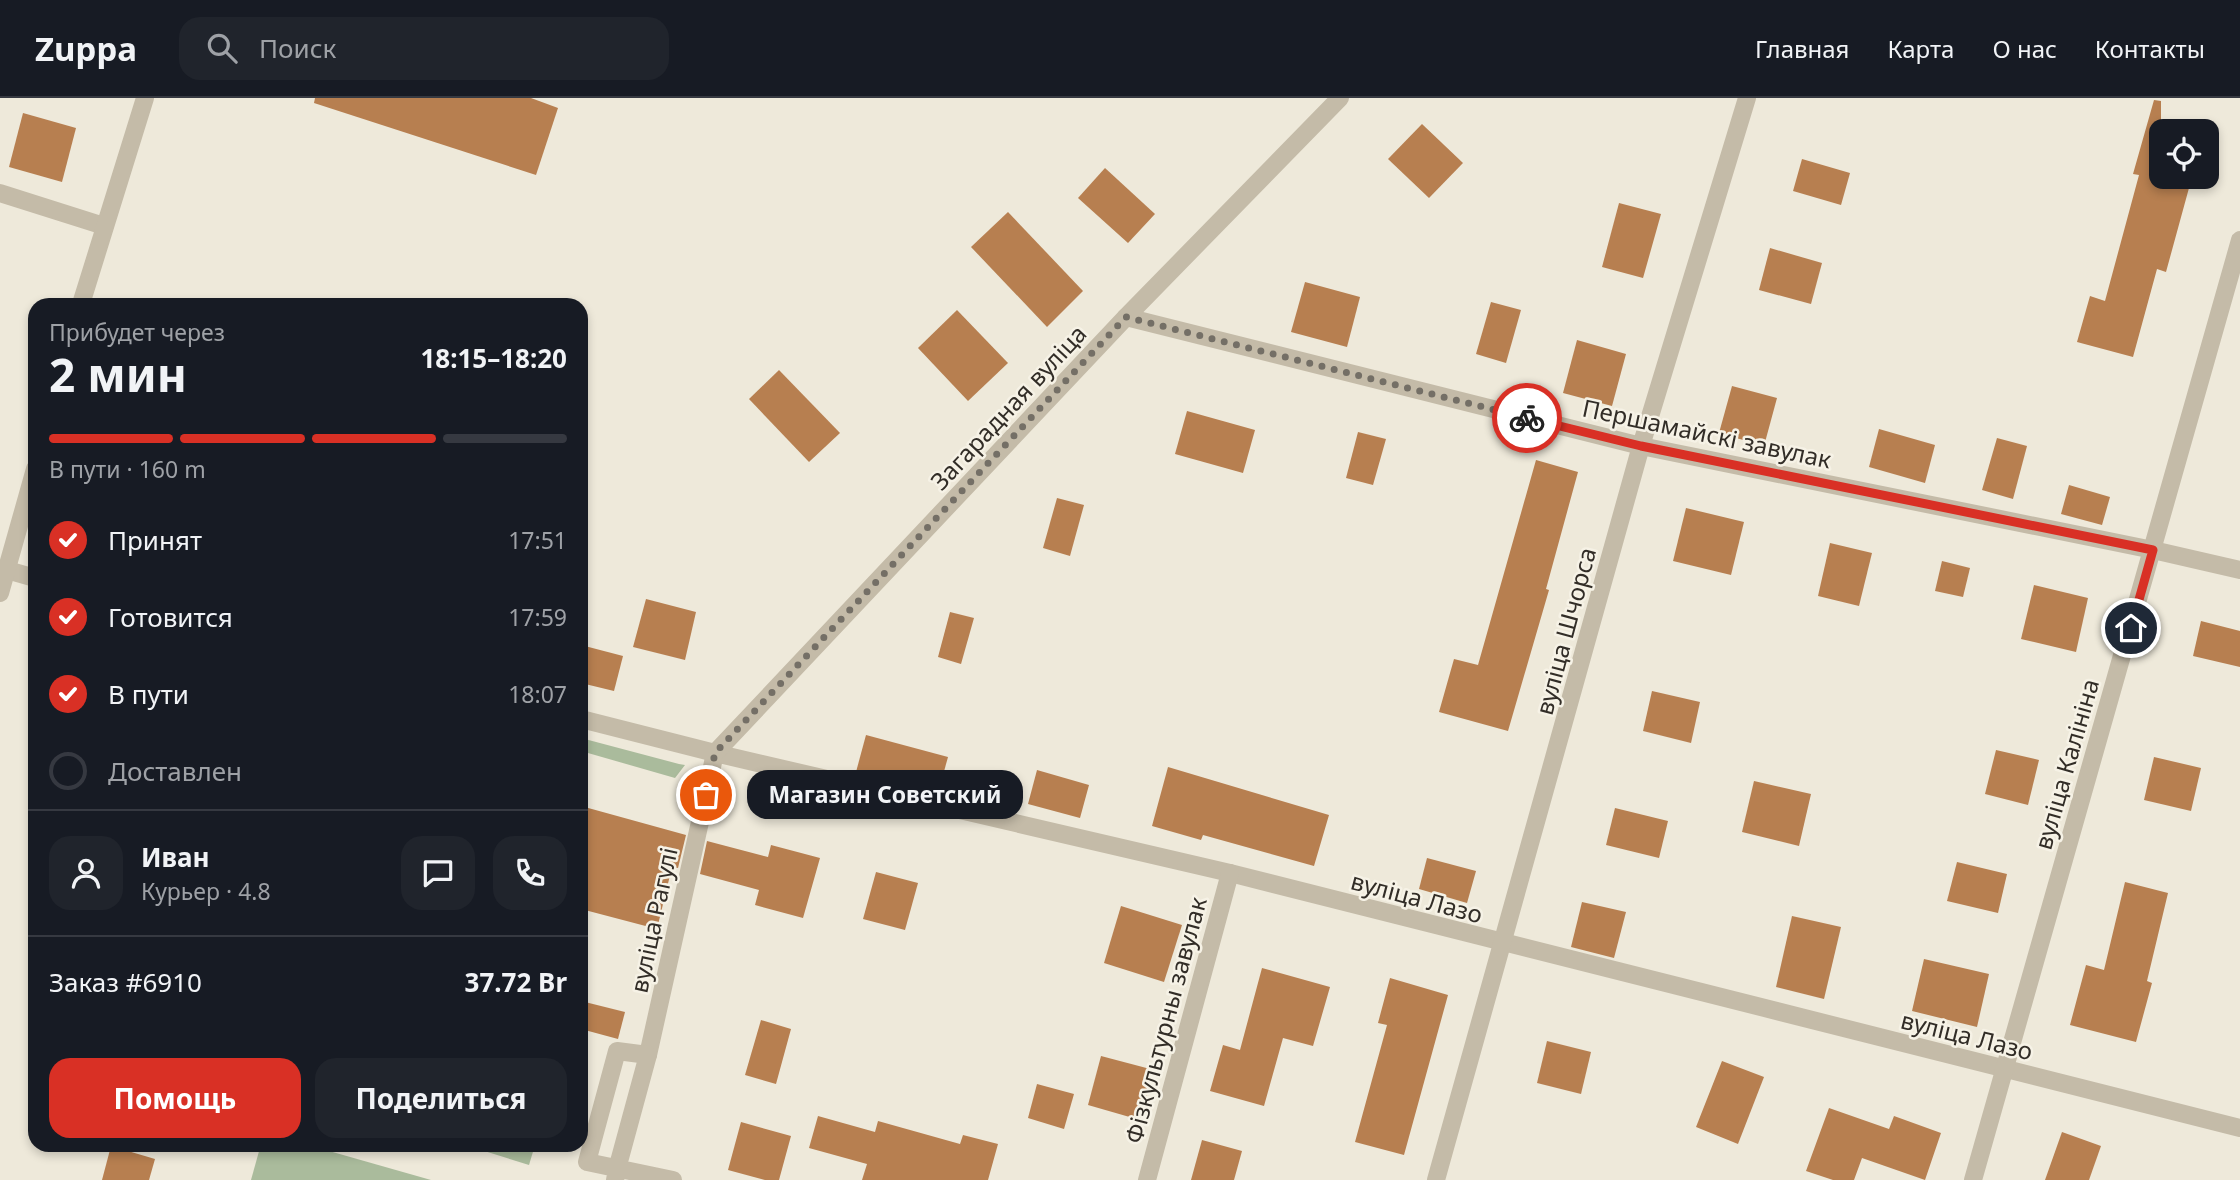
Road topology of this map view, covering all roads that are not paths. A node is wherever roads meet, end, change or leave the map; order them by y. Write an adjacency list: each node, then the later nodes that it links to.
1 (145, 98): 5 (street)
2 (1340, 98): 8 (street, Загарадная вуліца)
3 (1747, 98): 9 (street, вуліца Шчорса)
4 (0, 193): 5 (street)
5 (104, 226): 7 (street)
6 (2240, 240): 11 (street, вуліца Калініна)
7 (84, 298)
8 (1126, 317): 9 (street, Першамайскі завулак); 17 (street, Загарадная вуліца)
9 (1641, 446): 11 (street, Першамайскі завулак); 19 (street, вуліца Шчорса)
10 (28, 495): 12 (street)
11 (2153, 550): 13 (street, Першамайскі завулак); 21 (street, вуліца Калініна)
12 (7, 570): 14 (street); 15 (street)
13 (2240, 570)
14 (28, 576)
15 (0, 593)
16 (588, 721): 17 (street, вуліца Лазо)
17 (715, 753): 18 (street, вуліца Лазо); 20 (street, вуліца Рагулі)
18 (1230, 873): 19 (street, вуліца Лазо); 25 (street, Фізкультурны завулак)
19 (1503, 944): 21 (street, вуліца Лазо); 26 (street, вуліца Шчорса)
20 (648, 1055): 23 (street, вуліца Рагулі); 23 (street)
21 (2004, 1070): 22 (street, вуліца Лазо); 27 (street, вуліца Калініна)
22 (2240, 1128)
23 (616, 1175): 24 (street)
24 (673, 1180)
25 (1147, 1180)
26 (1436, 1180)
27 (1973, 1180)

